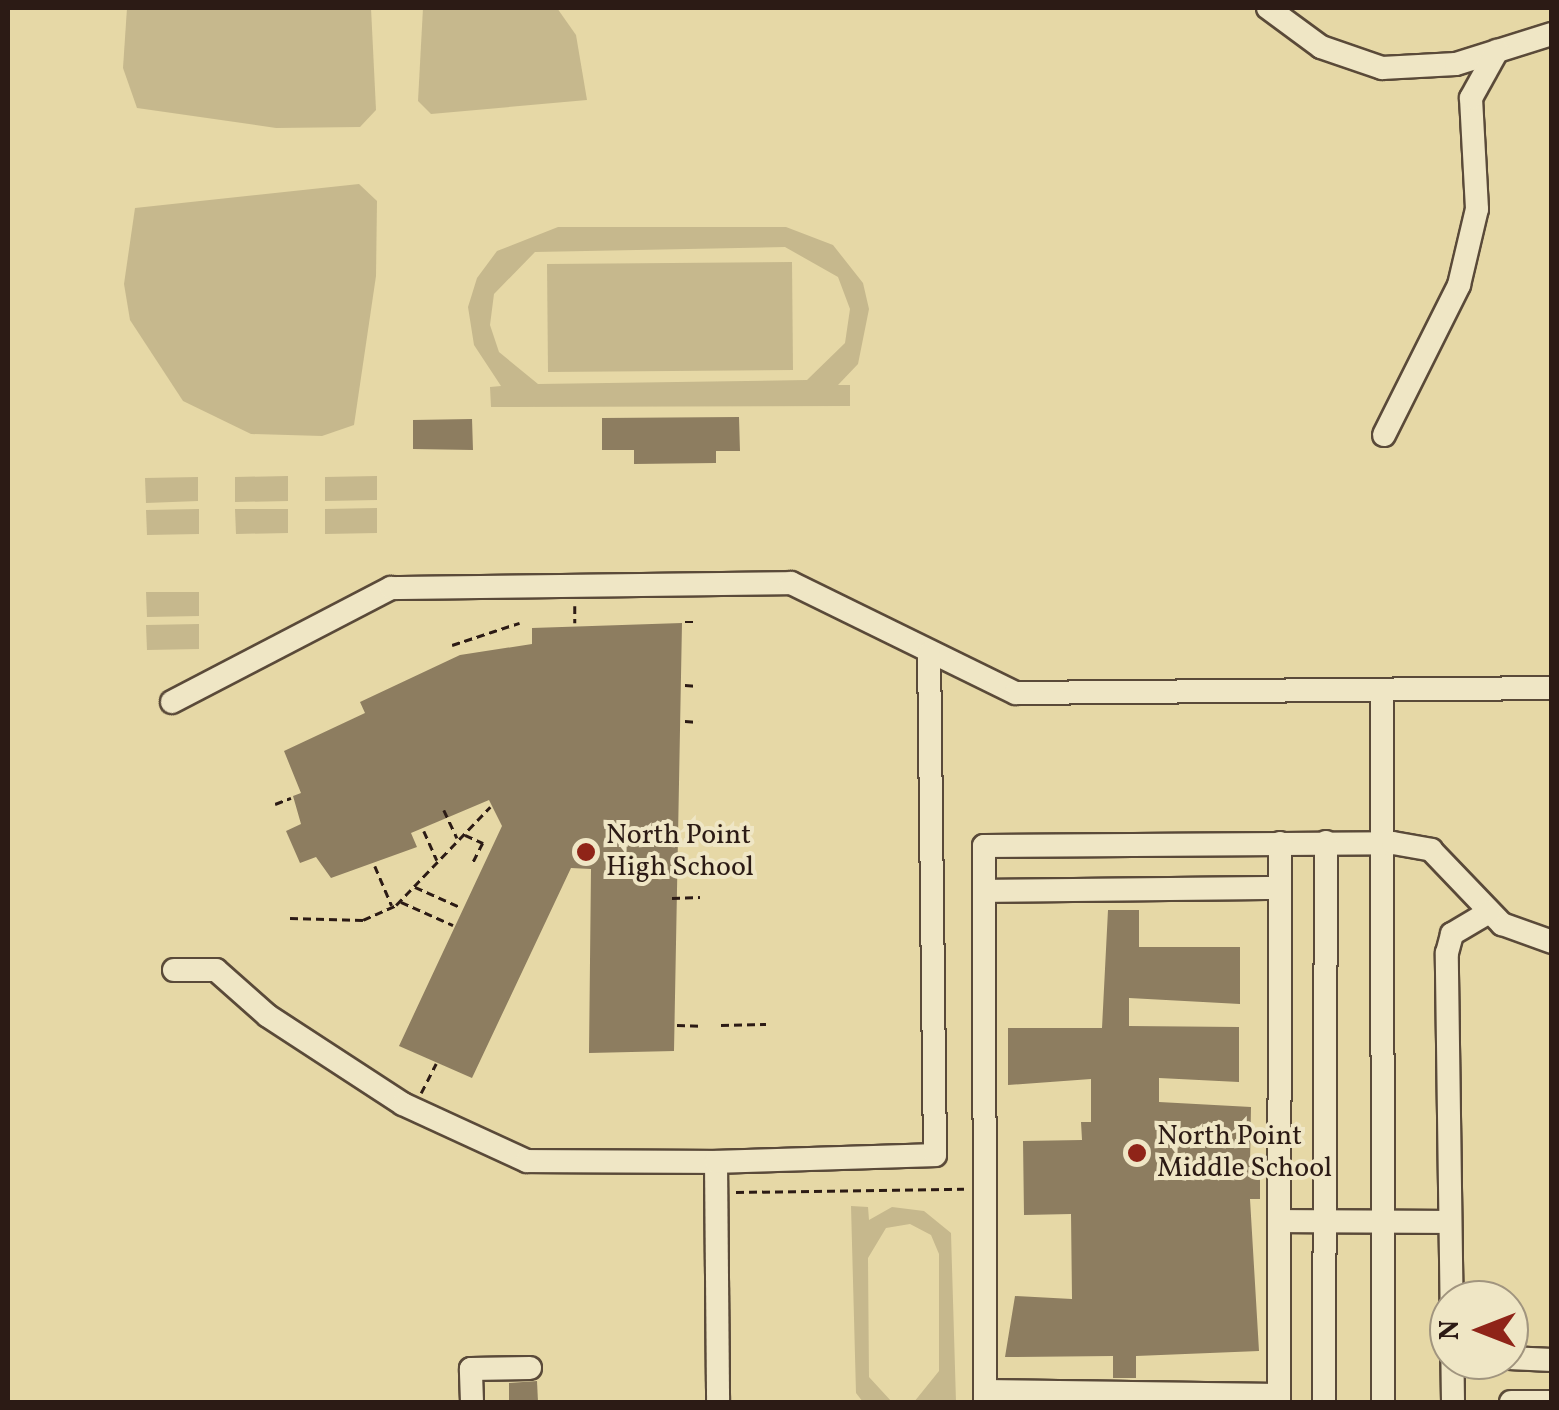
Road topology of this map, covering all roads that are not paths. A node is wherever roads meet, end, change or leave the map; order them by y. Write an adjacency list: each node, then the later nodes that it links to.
1 (1268, 8): 4 (street)
2 (1552, 34): 3 (street)
3 (1497, 51): 4 (street); 5 (street)
4 (1431, 68): 5 (street)
5 (1470, 98): 6 (street)
6 (1384, 435)
7 (929, 653): 9 (street); 10 (street); 21 (street)
8 (1552, 688): 9 (street)
9 (1382, 690): 12 (street)
10 (172, 702)
11 (1326, 842): 12 (street); 13 (street); 19 (street)
12 (1382, 842): 16 (street); 22 (street)
13 (1280, 844): 14 (street); 15 (street)
14 (1280, 888): 15 (street); 20 (street)
15 (987, 891): 28 (street)
16 (1489, 912): 17 (street); 25 (street)
17 (1552, 942)
18 (174, 970): 21 (street)
19 (1324, 1025): 20 (street); 23 (street)
20 (1280, 1026): 24 (street)
21 (716, 1162): 31 (street)
22 (1382, 1219): 23 (street); 25 (street); 33 (street)
23 (1323, 1220): 24 (street); 32 (street)
24 (1280, 1221): 29 (street)
25 (1448, 1222): 26 (street)
26 (1448, 1280)
27 (530, 1368): 30 (street)
28 (985, 1397): 29 (street)
29 (1279, 1399)
30 (472, 1402)
31 (718, 1402)
32 (1324, 1402)
33 (1383, 1402)
34 (1512, 1402): 35 (street)
35 (1552, 1402)

